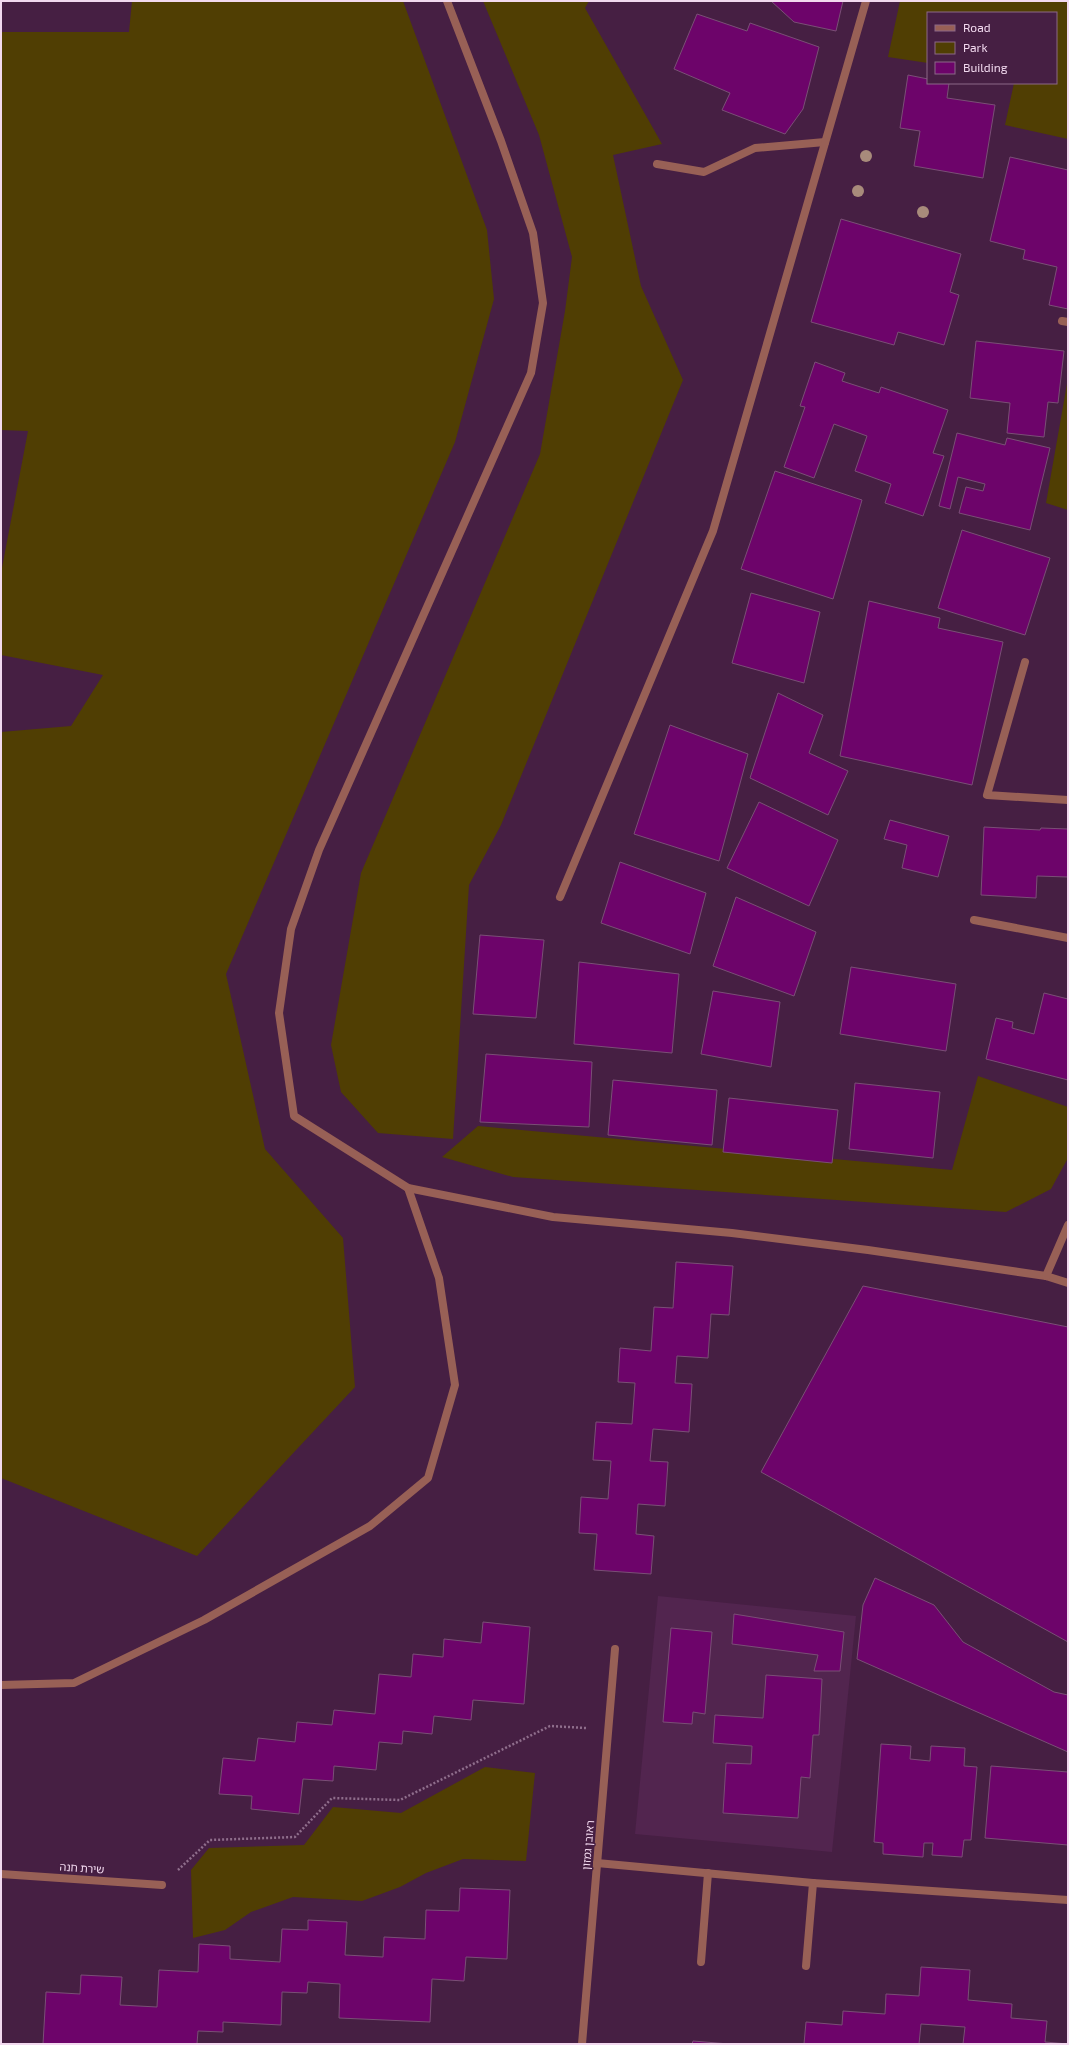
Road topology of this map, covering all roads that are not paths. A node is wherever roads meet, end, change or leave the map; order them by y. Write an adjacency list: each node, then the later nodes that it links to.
1 (447, 1): 10 (street)
2 (866, 1): 3 (street)
3 (826, 142): 4 (street); 7 (street)
4 (657, 164)
5 (1026, 662): 6 (street)
6 (1068, 800)
7 (560, 896)
8 (974, 920): 9 (street)
9 (1068, 938)
10 (408, 1188): 12 (street); 15 (street)
11 (1068, 1226): 12 (street)
12 (1046, 1276): 13 (street)
13 (1068, 1283)
14 (615, 1648): 16 (street, ראובן גמזון)
15 (1, 1685)
16 (597, 1863): 17 (street); 24 (street, ראובן גמזון)
17 (708, 1873): 19 (street); 22 (street)
18 (1, 1874): 20 (street, שירת חנה)
19 (813, 1883): 21 (street); 23 (street)
20 (162, 1885)
21 (1068, 1900)
22 (701, 1962)
23 (806, 1966)
24 (582, 2044)

